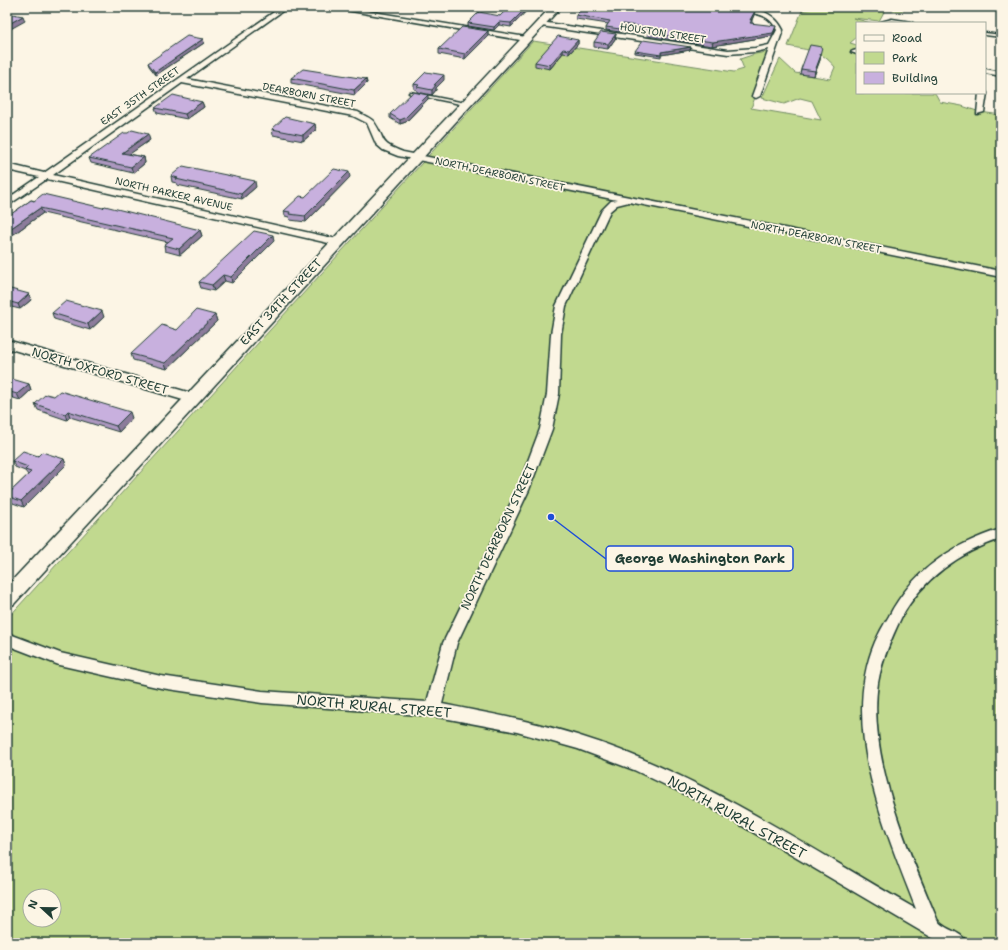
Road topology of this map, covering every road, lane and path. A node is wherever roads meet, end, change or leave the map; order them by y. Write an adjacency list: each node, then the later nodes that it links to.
1 (285, 7): 14 (street, EAST 35TH STREET)
2 (331, 7): 10 (street)
3 (556, 7): 7 (main road, EAST 34TH STREET)
4 (738, 7): 11 (street)
5 (883, 22): 6 (lane)
6 (905, 22)
7 (541, 24): 10 (main road, EAST 34TH STREET); 11 (street, HOUSTON STREET)
8 (986, 34): 9 (lane)
9 (1001, 36)
10 (526, 39): 18 (main road, EAST 34TH STREET)
11 (777, 39): 17 (street)
12 (986, 73): 13 (street)
13 (1001, 74)
14 (180, 80): 20 (street, DEARBORN STREET); 22 (street, EAST 35TH STREET)
15 (411, 93): 18 (lane)
16 (982, 94): 19 (street)
17 (756, 96)
18 (465, 104): 20 (main road, EAST 34TH STREET)
19 (980, 112)
20 (416, 157): 23 (street, NORTH DEARBORN STREET); 25 (main road, EAST 34TH STREET)
21 (7, 167): 22 (street, NORTH PARKER AVENUE)
22 (46, 176): 24 (street, EAST 35TH STREET); 25 (street, NORTH PARKER AVENUE)
23 (630, 201): 26 (street, NORTH DEARBORN STREET); 32 (street, NORTH DEARBORN STREET)
24 (7, 203)
25 (337, 242): 28 (main road, EAST 34TH STREET)
26 (1001, 274)
27 (7, 344): 28 (street, NORTH OXFORD STREET)
28 (193, 398): 30 (main road, EAST 34TH STREET)
29 (1001, 534): 33 (street)
30 (7, 599)
31 (7, 639): 32 (street, NORTH RURAL STREET)
32 (433, 709): 33 (street, NORTH RURAL STREET)
33 (932, 928): 34 (street, NORTH RURAL STREET)
34 (958, 943)

